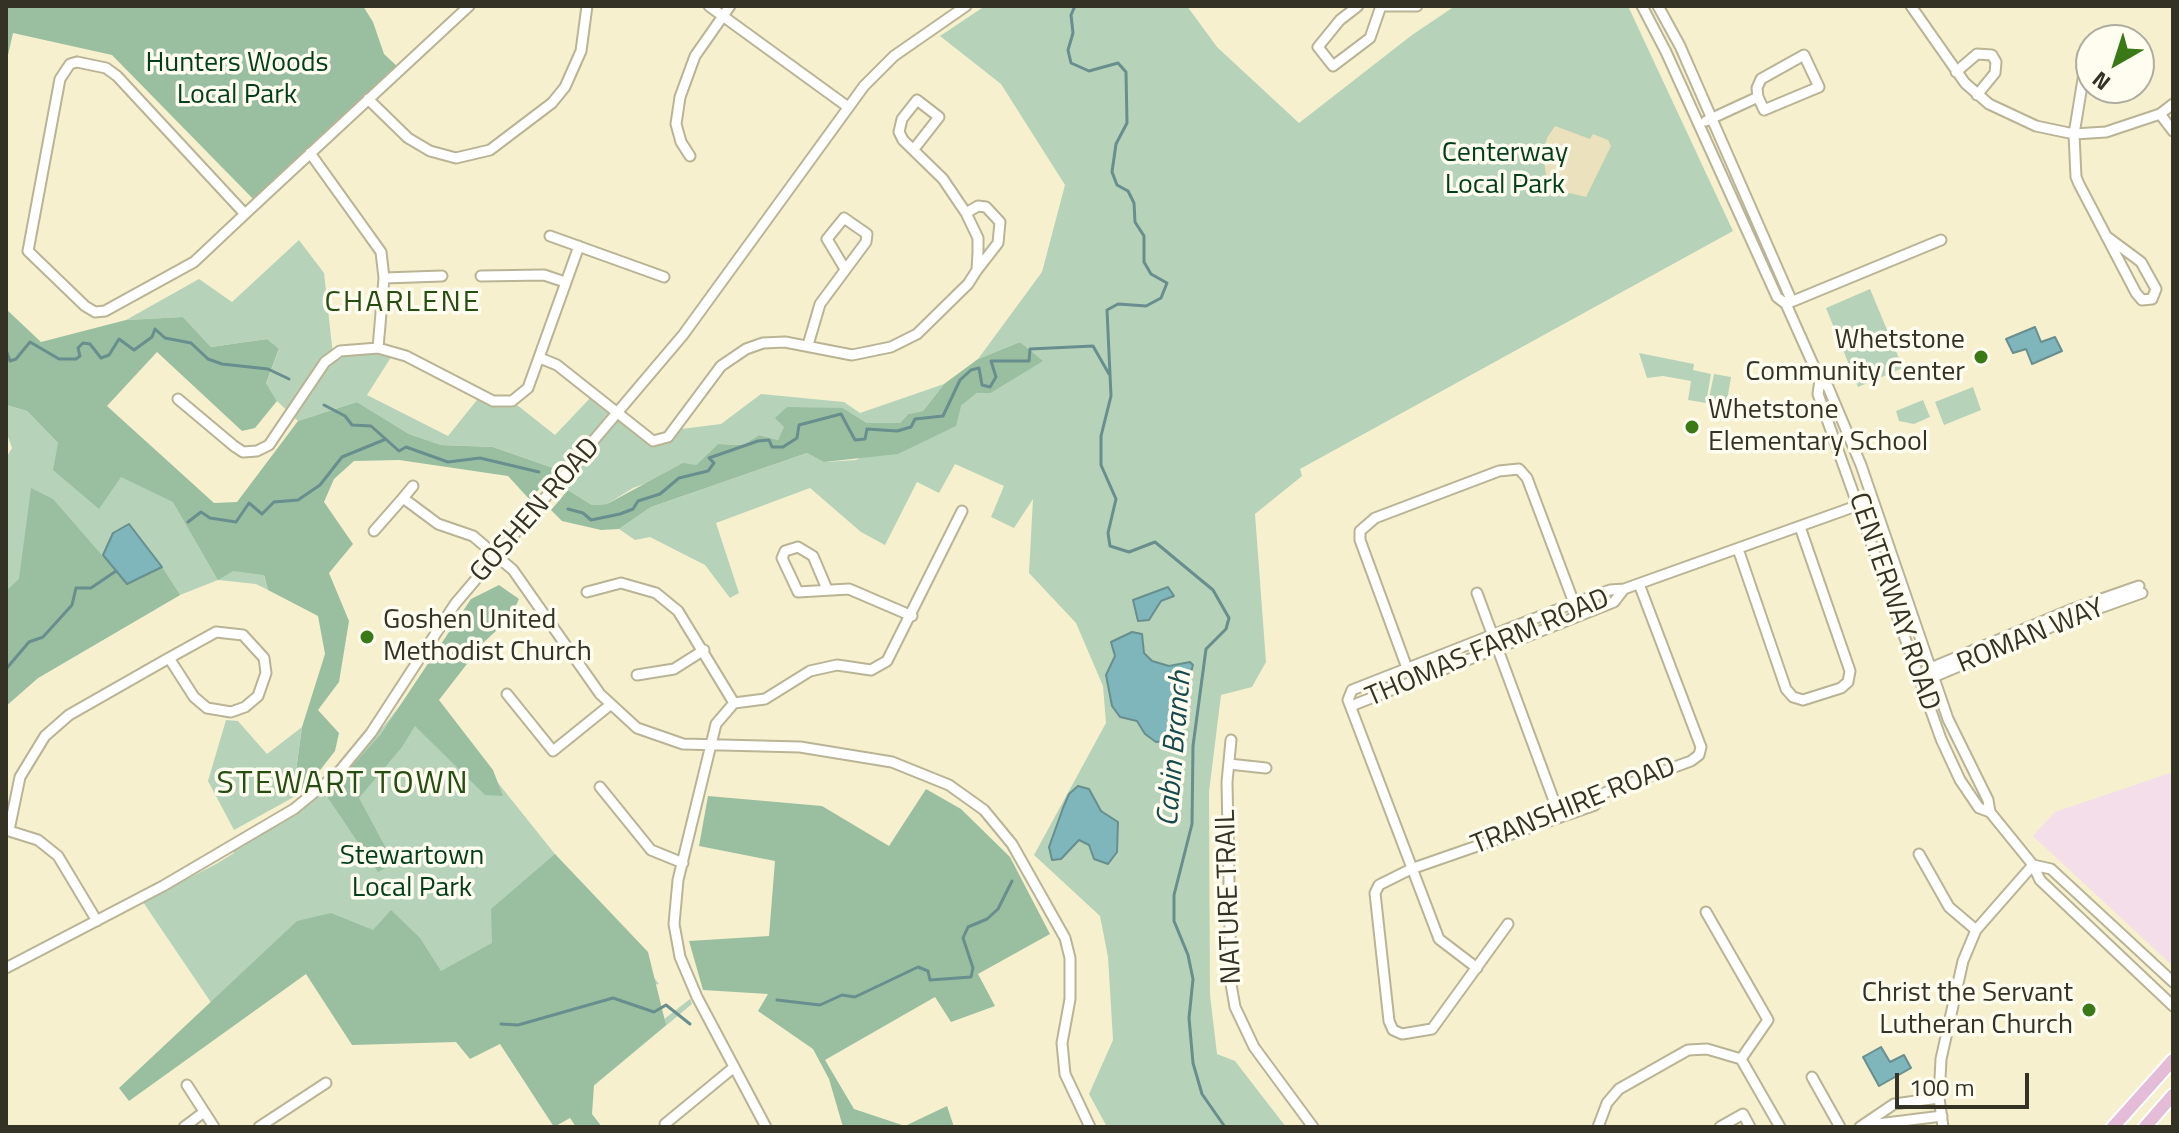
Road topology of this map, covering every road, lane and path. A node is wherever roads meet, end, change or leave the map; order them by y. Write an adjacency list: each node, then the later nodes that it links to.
1 (451, 6): 13 (street)
2 (469, 6): 13 (street)
3 (587, 6): 18 (street)
4 (709, 6): 14 (street)
5 (730, 6): 14 (street)
6 (966, 6): 21 (street, GOSHEN ROAD)
7 (1358, 6): 8 (street)
8 (1382, 6): 9 (street)
9 (1417, 6)
10 (1642, 6): 24 (street, CENTERWAY ROAD)
11 (1658, 6): 23 (street, CENTERWAY ROAD)
12 (1911, 6): 15 (street)
13 (459, 14): 18 (street)
14 (723, 16): 21 (street); 29 (street)
15 (1956, 72): 16 (street); 16 (street)
16 (1977, 95): 26 (street)
17 (1758, 97): 17 (street); 23 (street)
18 (368, 99): 28 (street)
19 (2079, 104): 26 (street)
20 (2173, 104): 22 (street)
21 (848, 107): 49 (street, GOSHEN ROAD)
22 (2160, 114): 25 (street); 26 (street)
23 (1711, 119): 24 (street); 43 (street, CENTERWAY ROAD)
24 (1699, 124): 43 (street, CENTERWAY ROAD)
25 (2173, 131)
26 (2074, 134): 33 (street)
27 (914, 149): 27 (street); 30 (street)
28 (310, 153): 31 (street); 41 (street)
29 (690, 156)
30 (966, 213): 37 (street); 37 (street)
31 (245, 214): 31 (street)
32 (550, 236): 35 (street)
33 (2106, 236): 33 (street)
34 (1941, 240): 43 (street)
35 (579, 246): 40 (street); 42 (street)
36 (845, 269): 36 (street); 44 (street)
37 (977, 270): 44 (street)
38 (442, 276): 41 (street)
39 (481, 276): 42 (street)
40 (664, 277)
41 (384, 278): 45 (street)
42 (565, 282): 46 (street)
43 (1786, 304): 47 (street, CENTERWAY ROAD)
44 (808, 345): 49 (street)
45 (378, 348): 46 (street); 48 (street)
46 (540, 358): 49 (street)
47 (1820, 380): 52 (street, CENTERWAY ROAD); 53 (street, CENTERWAY ROAD)
48 (178, 399)
49 (618, 416): 58 (street, GOSHEN ROAD)
50 (413, 486): 51 (street)
51 (403, 498): 56 (street); 58 (street)
52 (1873, 500): 53 (street, THOMAS FARM ROAD); 72 (street, CENTERWAY ROAD)
53 (1859, 505): 55 (street, THOMAS FARM ROAD); 74 (street, CENTERWAY ROAD)
54 (962, 511): 66 (street)
55 (1800, 527): 57 (street, THOMAS FARM ROAD); 57 (street)
56 (374, 531)
57 (1738, 549): 59 (street, THOMAS FARM ROAD)
58 (497, 555): 77 (street); 92 (street, GOSHEN ROAD)
59 (1639, 584): 61 (street, THOMAS FARM ROAD); 85 (street, TRANSHIRE ROAD)
60 (827, 589): 60 (street); 66 (street)
61 (1624, 589): 65 (street, THOMAS FARM ROAD); 69 (street, THOMAS FARM ROAD)
62 (2140, 590): 72 (street, ROMAN WAY)
63 (587, 592): 68 (street)
64 (1477, 593): 67 (street)
65 (1574, 603): 67 (street, THOMAS FARM ROAD); 71 (street)
66 (912, 616): 76 (street)
67 (1492, 634): 69 (street); 71 (street, THOMAS FARM ROAD)
68 (704, 650): 73 (street); 76 (street)
69 (1497, 650): 78 (street, THOMAS FARM ROAD); 85 (street)
70 (169, 658): 70 (street); 86 (street)
71 (1407, 668): 78 (street, THOMAS FARM ROAD)
72 (1932, 673): 74 (street, ROMAN WAY); 84 (street, CENTERWAY ROAD)
73 (637, 675)
74 (1919, 678): 84 (street, CENTERWAY ROAD)
75 (507, 694): 77 (street)
76 (734, 703): 80 (street)
77 (610, 705): 80 (street)
78 (1351, 706): 90 (street)
79 (1231, 740): 81 (street, NATURE TRAIL)
80 (712, 745): 88 (street); 115 (street)
81 (1229, 764): 82 (street); 116 (street, NATURE TRAIL)
82 (1266, 768)
83 (600, 787): 88 (street)
84 (1990, 812): 89 (street, CENTERWAY ROAD)
85 (1560, 817): 90 (street, TRANSHIRE ROAD)
86 (8, 830): 92 (street)
87 (1919, 854): 94 (street)
88 (683, 863): 101 (street)
89 (2033, 865): 94 (street); 97 (street, CENTERWAY ROAD); 98 (street, CENTERWAY ROAD)
90 (1411, 869): 96 (street); 96 (street, TRANSHIRE ROAD)
91 (1706, 912): 99 (street)
92 (97, 921): 95 (street, GOSHEN ROAD)
93 (1508, 924): 96 (street, TRANSHIRE ROAD)
94 (1976, 930): 106 (street)
95 (6, 968)
96 (1477, 968)
97 (2173, 982)
98 (2173, 1006)
99 (1741, 1059): 117 (street); 120 (street)
100 (2173, 1060): 122 (main road)
101 (733, 1068): 109 (street); 114 (street)
102 (1812, 1077): 121 (street)
103 (326, 1083): 113 (street)
104 (187, 1085): 107 (street)
105 (2173, 1095): 123 (main road)
106 (1939, 1098): 108 (street); 110 (street)
107 (204, 1112): 111 (street); 112 (street)
108 (1942, 1122): 110 (street)
109 (665, 1124)
110 (1861, 1126)
111 (184, 1127)
112 (214, 1127)
113 (259, 1127)
114 (766, 1127)
115 (1090, 1127)
116 (1313, 1127)
117 (1598, 1127)
118 (1720, 1127): 119 (street)
119 (1750, 1127)
120 (1780, 1127)
121 (1840, 1127)
122 (2113, 1127)
123 (2145, 1127)

